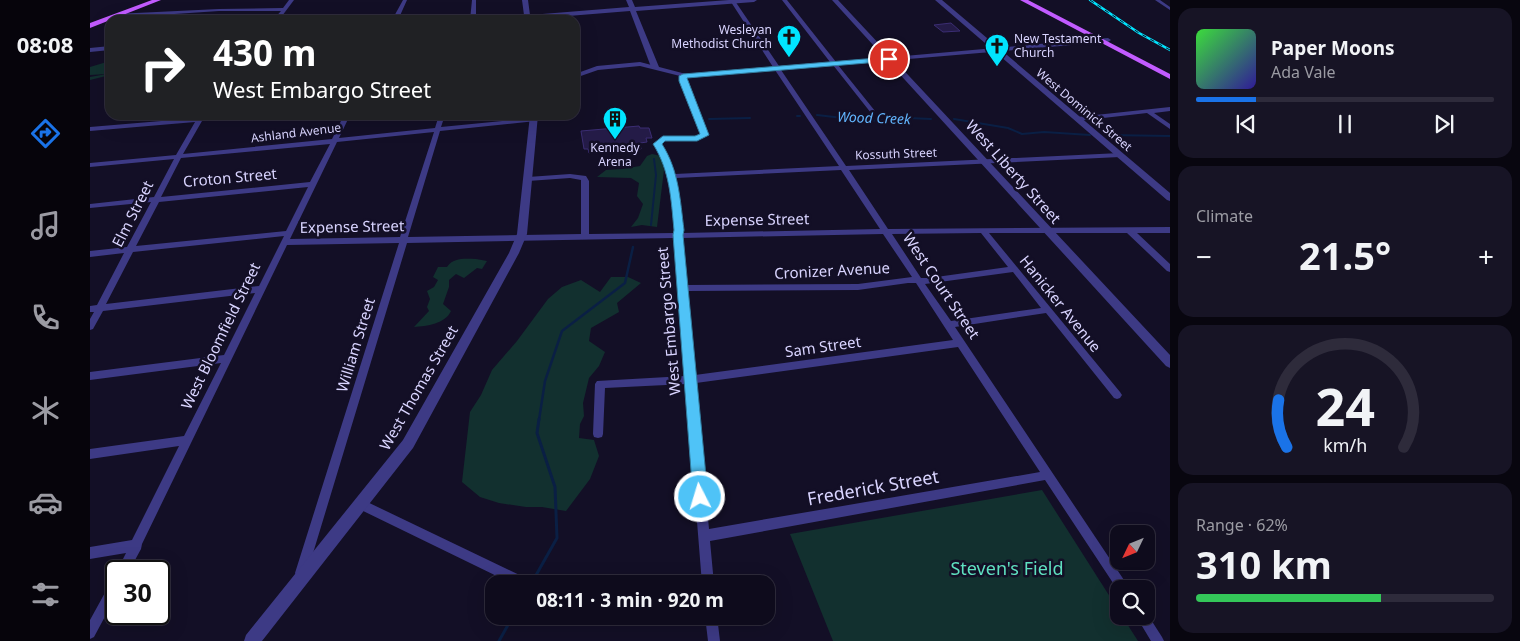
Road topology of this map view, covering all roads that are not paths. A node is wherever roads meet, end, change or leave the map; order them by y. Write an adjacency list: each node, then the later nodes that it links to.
1 (158, 0): 18 (main road)
2 (292, 0): 15 (street)
3 (405, 0): 21 (street)
4 (474, 0): 22 (street)
5 (525, 0): 23 (street)
6 (629, 0): 16 (street)
7 (754, 0): 14 (street)
8 (784, 0): 32 (street)
9 (834, 0): 31 (street, West Liberty Street)
10 (938, 0): 30 (street, West Dominick Street)
11 (1023, 0): 27 (main road)
12 (1031, 0): 27 (main road)
13 (1157, 0): 17 (street)
14 (732, 1): 16 (street); 34 (street, West Court Street)
15 (285, 9): 19 (street); 20 (street)
16 (632, 9): 24 (street); 33 (street)
17 (1170, 10)
18 (118, 15)
19 (132, 15)
20 (280, 15)
21 (398, 15)
22 (473, 15)
23 (528, 15)
24 (563, 15)
25 (105, 20): 26 (main road)
26 (90, 26)
27 (1104, 40): 30 (street); 35 (main road); 38 (main road)
28 (105, 48): 29 (street)
29 (90, 50)
30 (995, 50): 31 (street); 42 (street, West Dominick Street)
31 (889, 59): 32 (street); 55 (street, West Liberty Street)
32 (834, 63): 34 (street); 40 (street)
33 (655, 67): 36 (street); 37 (street)
34 (777, 68): 37 (street); 57 (street, West Court Street)
35 (1170, 71)
36 (580, 74)
37 (683, 76): 58 (street, West Embargo Street)
38 (1170, 77)
39 (1170, 109): 41 (street)
40 (873, 112)
41 (1148, 112): 42 (street); 49 (street)
42 (1077, 118): 53 (street, West Dominick Street)
43 (173, 120): 50 (street)
44 (199, 120): 54 (street, Elm Street)
45 (344, 120): 52 (street, West Bloomfield Street)
46 (440, 120): 51 (street, William Street)
47 (518, 120): 51 (street, Ashland Avenue)
48 (534, 120): 59 (street, West Thomas Street)
49 (1170, 127)
50 (90, 129)
51 (437, 130): 52 (street, Ashland Avenue); 73 (street, William Street)
52 (334, 141): 54 (street, Ashland Avenue); 60 (street, West Bloomfield Street)
53 (1120, 155): 55 (street, Kossuth Street); 61 (street, West Dominick Street)
54 (179, 156): 56 (street, Ashland Avenue); 62 (street, Elm Street)
55 (983, 162): 57 (street, Kossuth Street); 67 (street, West Liberty Street)
56 (90, 165)
57 (844, 168): 58 (street, Kossuth Street); 68 (street, West Court Street)
58 (673, 176): 69 (street, West Embargo Street)
59 (528, 179): 70 (street); 72 (street, West Thomas Street)
60 (313, 184): 62 (street, Croton Street); 71 (street, West Bloomfield Street)
61 (1170, 198)
62 (156, 199): 63 (street, Croton Street); 74 (street, Elm Street)
63 (90, 206)
64 (983, 230): 67 (street, Expense Street); 68 (street, Expense Street); 76 (street, Hanicker Avenue)
65 (1130, 230): 66 (street, Expense Street); 67 (street, Expense Street); 77 (street)
66 (1170, 230)
67 (1047, 231): 88 (street, West Liberty Street)
68 (885, 232): 69 (street, Expense Street); 78 (street, West Court Street)
69 (678, 235): 70 (street, Expense Street); 79 (street, West Embargo Street)
70 (585, 236): 72 (street, Expense Street)
71 (287, 238): 73 (street, Expense Street); 74 (street, Expense Street); 80 (street, West Bloomfield Street)
72 (521, 238): 73 (street, Expense Street); 96 (street, West Thomas Street)
73 (404, 240): 104 (street, William Street)
74 (130, 249): 75 (street, Expense Street); 81 (street, Elm Street)
75 (90, 254)
76 (1013, 269): 78 (street, Cronizer Avenue); 83 (street, Hanicker Avenue)
77 (1170, 269)
78 (918, 280): 79 (street, Cronizer Avenue); 84 (street, West Court Street)
79 (682, 288): 90 (street, West Embargo Street)
80 (262, 289): 81 (street); 87 (street, West Bloomfield Street)
81 (100, 308): 82 (street); 85 (street, Elm Street)
82 (90, 309)
83 (1047, 310): 84 (street); 91 (street, Hanicker Avenue)
84 (947, 325): 86 (street, West Court Street)
85 (90, 327)
86 (960, 343): 90 (street, Sam Street); 95 (street, West Court Street)
87 (228, 358): 89 (street); 93 (street, West Bloomfield Street)
88 (1170, 363)
89 (90, 376)
90 (691, 381): 92 (street, Sam Street); 97 (street, West Embargo Street)
91 (1117, 395)
92 (598, 434)
93 (188, 440): 94 (street); 98 (street, West Bloomfield Street)
94 (90, 454)
95 (1048, 475): 97 (street, Frederick Street); 103 (street, West Court Street)
96 (361, 504): 101 (street); 104 (street, West Thomas Street)
97 (704, 536): 102 (street, West Embargo Street)
98 (137, 546): 99 (street); 100 (street, West Bloomfield Street)
99 (90, 552)
100 (129, 560)
101 (507, 575)
102 (707, 575)
103 (1118, 580)
104 (297, 584): 109 (street, West Thomas Street)
105 (105, 605): 108 (street)
106 (713, 625): 110 (street)
107 (1148, 625): 111 (street)
108 (90, 633)
109 (252, 641)
110 (714, 641)
111 (1158, 641)

